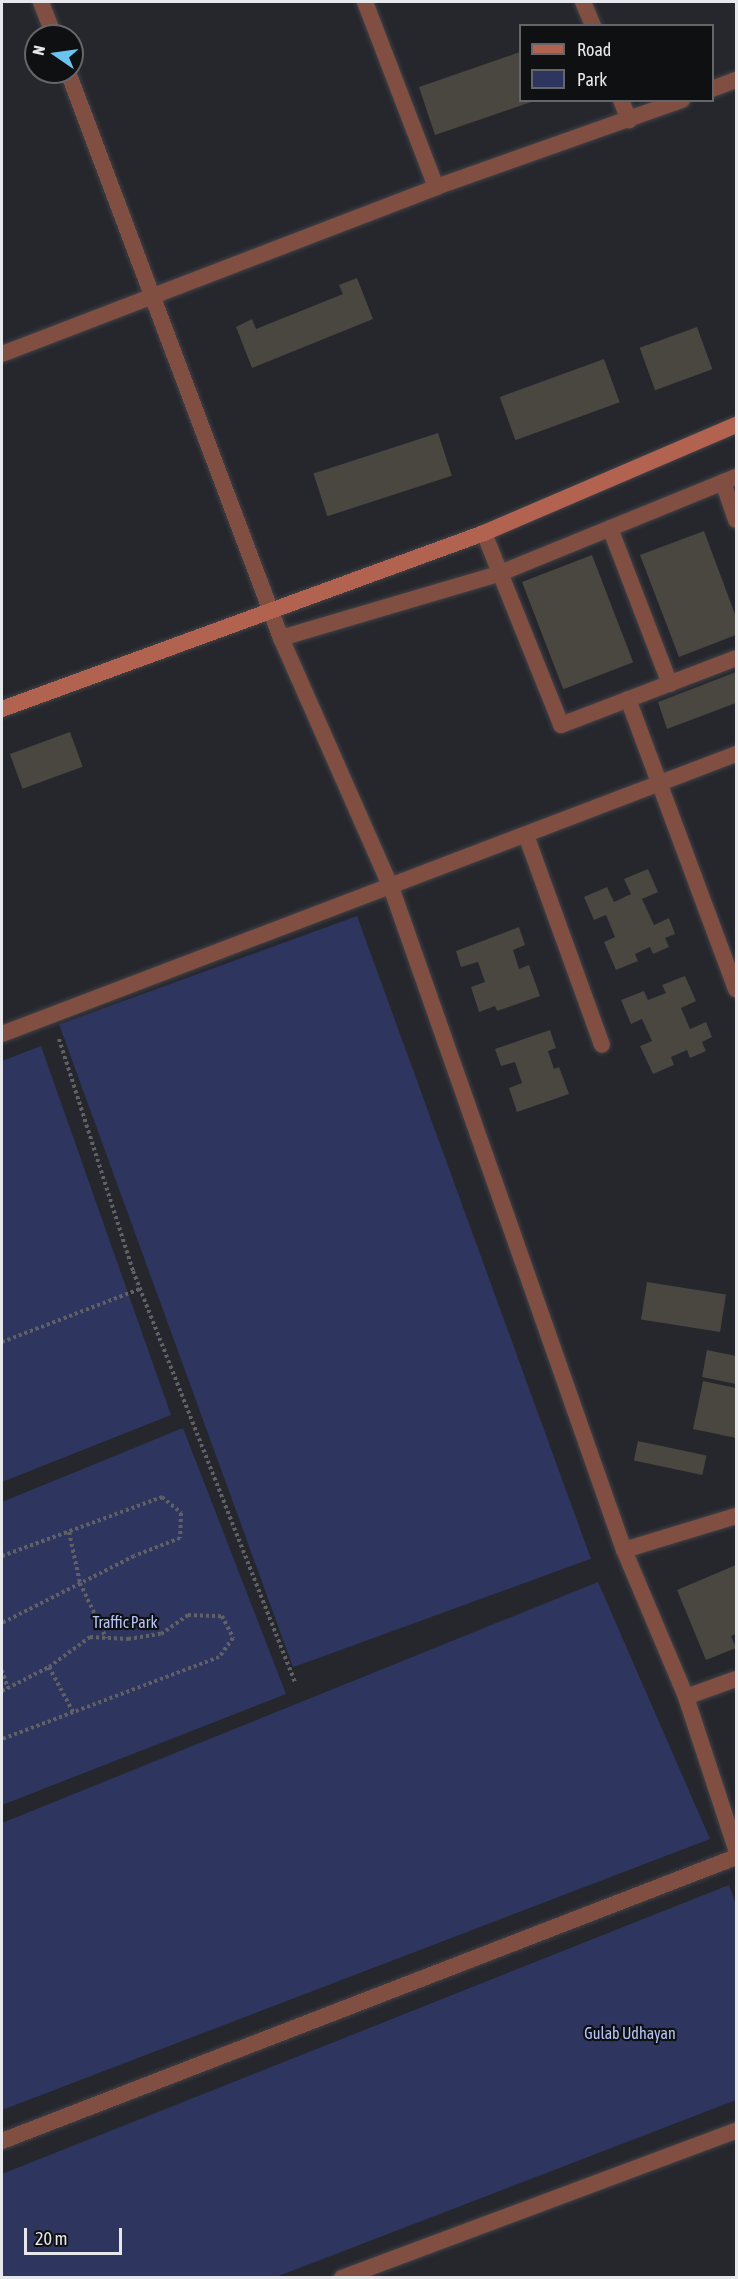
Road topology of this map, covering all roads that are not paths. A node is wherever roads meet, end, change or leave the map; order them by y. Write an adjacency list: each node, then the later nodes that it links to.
1 (41, 2): 4 (street)
2 (365, 2): 12 (street)
3 (584, 2): 5 (street)
4 (49, 24)
5 (592, 24)
6 (736, 80): 8 (street)
7 (73, 84): 13 (street)
8 (714, 88)
9 (622, 102): 11 (street)
10 (677, 102): 11 (street)
11 (628, 120): 12 (street)
12 (436, 187): 13 (street)
13 (156, 298): 14 (street); 21 (street)
14 (2, 354)
15 (736, 425): 19 (main road)
16 (730, 479): 17 (street); 18 (street)
17 (736, 520)
18 (610, 528): 20 (street); 24 (street)
19 (484, 533): 20 (street); 21 (main road)
20 (498, 574): 22 (street); 25 (street)
21 (270, 608): 22 (street); 26 (main road)
22 (281, 638): 30 (street)
23 (736, 658): 24 (street)
24 (670, 684): 25 (street)
25 (628, 699): 28 (street)
26 (2, 710)
27 (736, 754): 28 (street)
28 (662, 783): 29 (street); 31 (street)
29 (526, 835): 30 (street); 33 (street)
30 (391, 886): 32 (street); 35 (street)
31 (736, 990)
32 (2, 1034)
33 (602, 1045)
34 (736, 1516): 35 (street)
35 (624, 1550): 37 (street)
36 (736, 1679): 37 (street)
37 (686, 1697): 38 (street)
38 (736, 1849)
39 (736, 1857): 41 (street)
40 (736, 2131): 42 (street)
41 (2, 2141)
42 (342, 2277)

